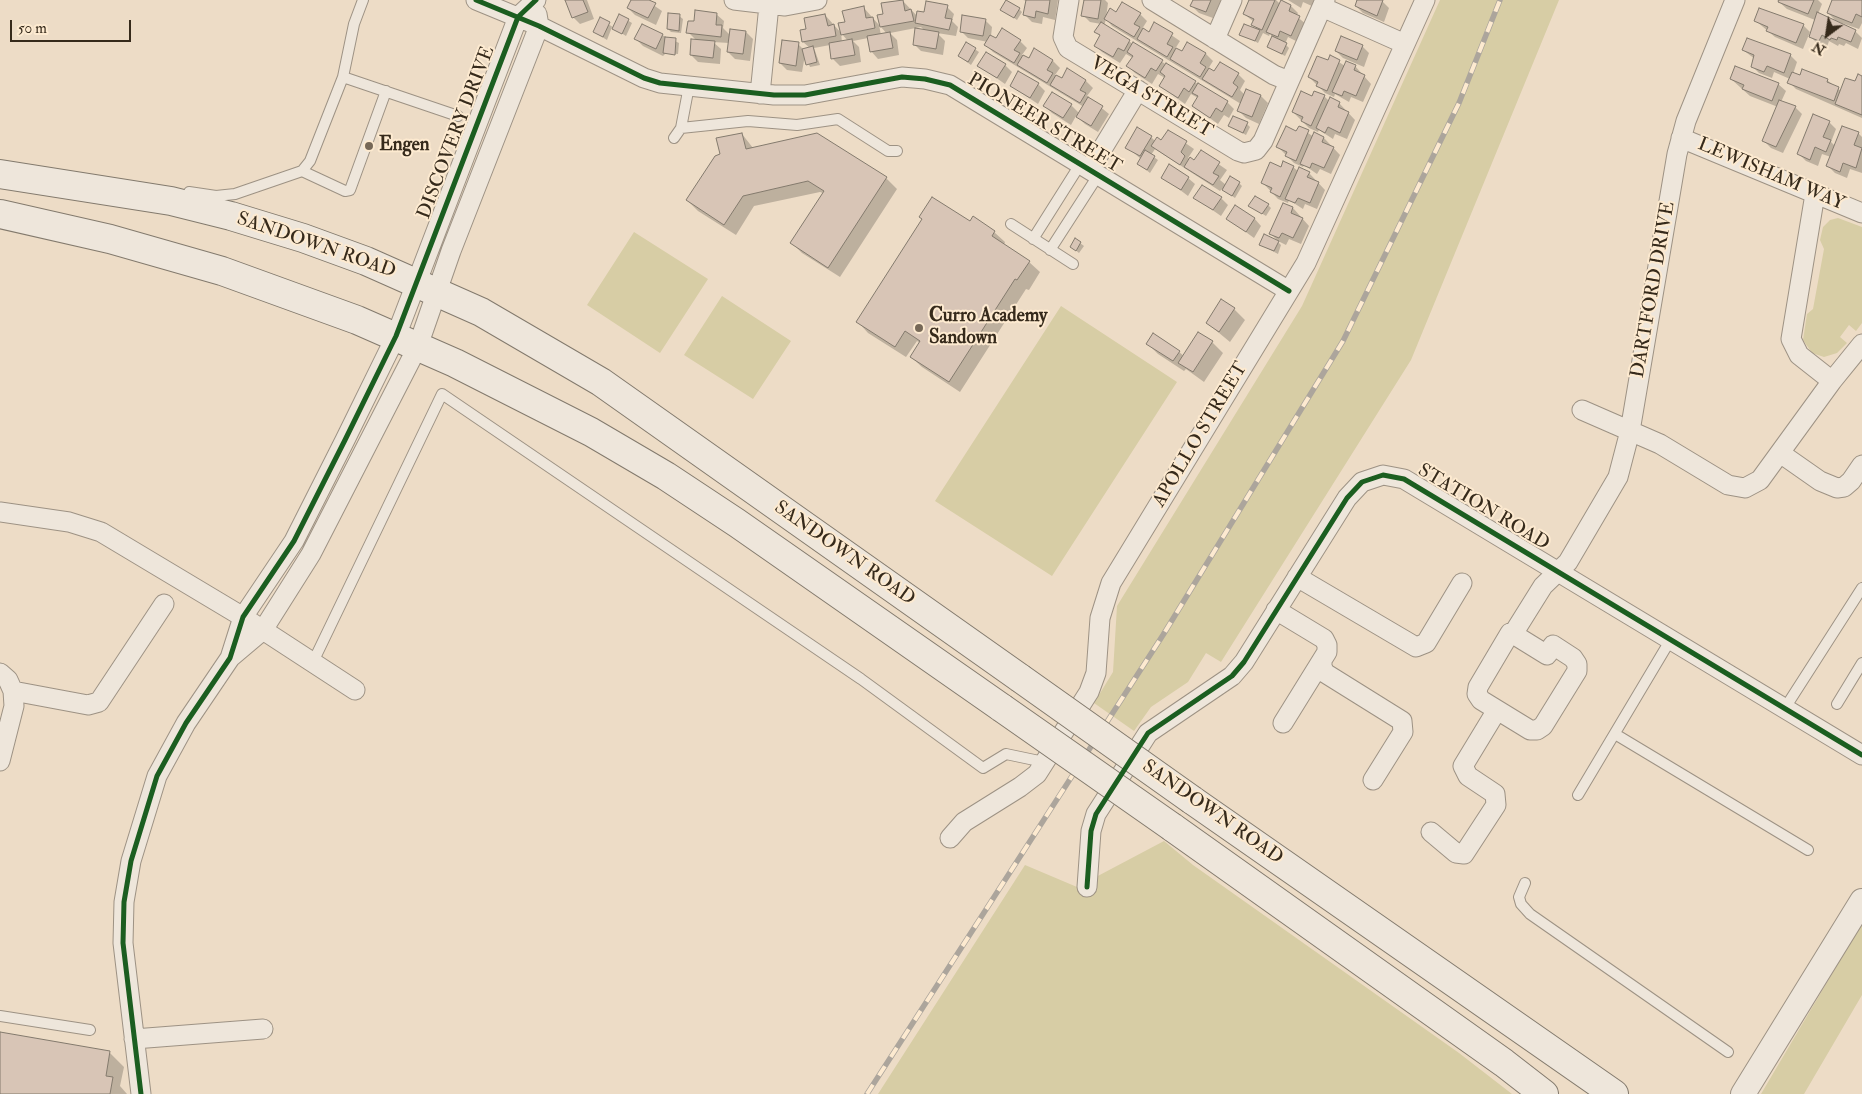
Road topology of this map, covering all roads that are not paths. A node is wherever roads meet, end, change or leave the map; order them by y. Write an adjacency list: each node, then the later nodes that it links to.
1 (363, 0): 17 (lane)
2 (476, 0): 13 (street, PIONEER STREET)
3 (536, 0): 13 (street, DISCOVERY DRIVE); 14 (street, DISCOVERY DRIVE)
4 (734, 0): 11 (street)
5 (816, 0): 11 (street)
6 (1070, 0): 20 (street, VEGA STREET)
7 (1152, 0): 15 (street)
8 (1232, 0): 15 (street)
9 (1425, 0): 16 (street, APOLLO STREET)
10 (1735, 0): 26 (street, DARTFORD DRIVE)
11 (769, 4): 22 (street)
12 (1324, 4): 16 (street); 18 (street)
13 (518, 18): 14 (street, PIONEER STREET); 41 (street, DISCOVERY DRIVE)
14 (538, 26): 19 (street, PIONEER STREET); 41 (street, DISCOVERY DRIVE)
15 (1215, 39): 18 (street)
16 (1405, 44): 42 (street, APOLLO STREET)
17 (343, 77): 21 (lane); 29 (lane)
18 (1289, 81): 20 (street, VEGA STREET)
19 (689, 86): 22 (street, PIONEER STREET); 24 (lane)
20 (1138, 90): 28 (street)
21 (386, 92): 23 (lane); 29 (lane)
22 (760, 94): 28 (street, PIONEER STREET)
23 (458, 116)
24 (681, 128): 25 (lane); 27 (lane)
25 (674, 138)
26 (1681, 138): 34 (street, LEWISHAM WAY); 47 (street, DARTFORD DRIVE)
27 (897, 151)
28 (1090, 169): 38 (lane); 39 (lane); 42 (street, PIONEER STREET)
29 (302, 171): 33 (lane)
30 (0, 174): 32 (main road, SANDOWN ROAD)
31 (119, 181): 32 (lane)
32 (82, 186): 41 (main road, SANDOWN ROAD)
33 (181, 191)
34 (1815, 194): 35 (street, LEWISHAM WAY); 45 (street)
35 (1862, 213)
36 (0, 214): 43 (main road, SANDOWN ROAD)
37 (1011, 224): 38 (lane)
38 (1033, 239): 39 (lane)
39 (1050, 250): 40 (lane)
40 (1073, 264)
41 (427, 287): 43 (street); 91 (main road, SANDOWN ROAD, bridge)
42 (1289, 291): 75 (street, APOLLO STREET)
43 (407, 341): 57 (street); 58 (street); 90 (main road, SANDOWN ROAD, bridge)
44 (1862, 344): 45 (street)
45 (1832, 381): 48 (street)
46 (1582, 410): 47 (street)
47 (1630, 431): 48 (street); 51 (street, DARTFORD DRIVE)
48 (1780, 453): 49 (street)
49 (1862, 465)
50 (0, 512): 57 (street)
51 (1558, 570): 52 (street, STATION ROAD); 59 (street, DARTFORD DRIVE); 60 (street, STATION ROAD)
52 (1298, 577): 53 (street); 56 (street, STATION ROAD)
53 (1462, 583)
54 (1862, 588): 69 (lane)
55 (164, 604): 66 (street)
56 (1276, 610): 62 (street); 82 (street, STATION ROAD)
57 (243, 617): 58 (street); 61 (street)
58 (263, 630): 61 (street); 63 (street)
59 (1513, 634): 70 (street, DARTFORD DRIVE); 70 (street)
60 (1672, 639): 69 (street, STATION ROAD); 72 (lane)
61 (230, 658): 87 (street)
62 (1322, 660): 71 (street); 76 (street)
63 (313, 662): 67 (street); 75 (lane)
64 (1862, 663): 68 (lane)
65 (0, 673): 66 (street)
66 (13, 690): 74 (street)
67 (355, 690)
68 (1837, 704)
69 (1785, 708): 73 (street, STATION ROAD)
70 (1497, 710): 78 (street)
71 (1283, 723)
72 (1615, 734): 77 (lane); 80 (lane)
73 (1862, 755)
74 (0, 761)
75 (1044, 762): 79 (street, APOLLO STREET)
76 (1373, 780)
77 (1578, 795)
78 (1431, 832)
79 (950, 838)
80 (1808, 850)
81 (1525, 882): 88 (lane)
82 (1087, 887)
83 (1862, 901): 92 (street)
84 (0, 1016): 86 (lane)
85 (263, 1029): 87 (street)
86 (90, 1030)
87 (134, 1039): 89 (street)
88 (1728, 1052)
89 (140, 1094)
90 (1544, 1094)
91 (1614, 1094)
92 (1743, 1094)

